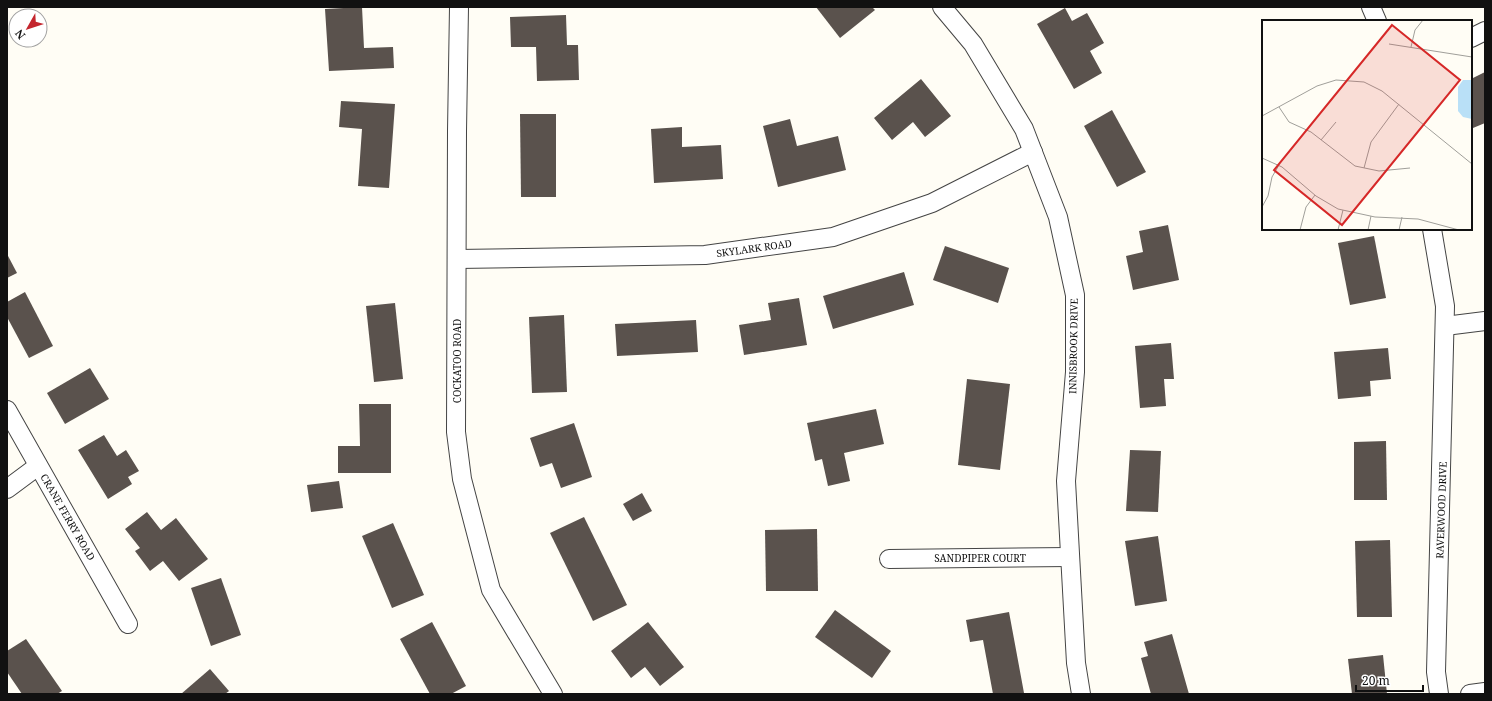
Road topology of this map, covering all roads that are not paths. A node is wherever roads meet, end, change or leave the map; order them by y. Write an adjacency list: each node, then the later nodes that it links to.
1 (459, 7): 9 (street, COCKATOO ROAD)
2 (942, 7): 7 (street, INNISBROOK DRIVE)
3 (1371, 7): 4 (street)
4 (1377, 20)
5 (1485, 31): 6 (street)
6 (1472, 38)
7 (1033, 152): 9 (street, SKYLARK ROAD); 15 (street, INNISBROOK DRIVE)
8 (1432, 230): 11 (street, RAVERWOOD DRIVE)
9 (457, 259): 19 (street, COCKATOO ROAD)
10 (1485, 321): 11 (street)
11 (1445, 326): 21 (street, RAVERWOOD DRIVE)
12 (7, 410): 13 (street, CRANE FERRY ROAD)
13 (38, 466): 14 (street); 17 (street, CRANE FERRY ROAD)
14 (7, 489)
15 (1070, 558): 16 (street, SANDPIPER COURT); 20 (street, INNISBROOK DRIVE)
16 (889, 559)
17 (128, 624)
18 (1485, 692): 22 (street)
19 (553, 694)
20 (1081, 694)
21 (1439, 694)
22 (1470, 694)

